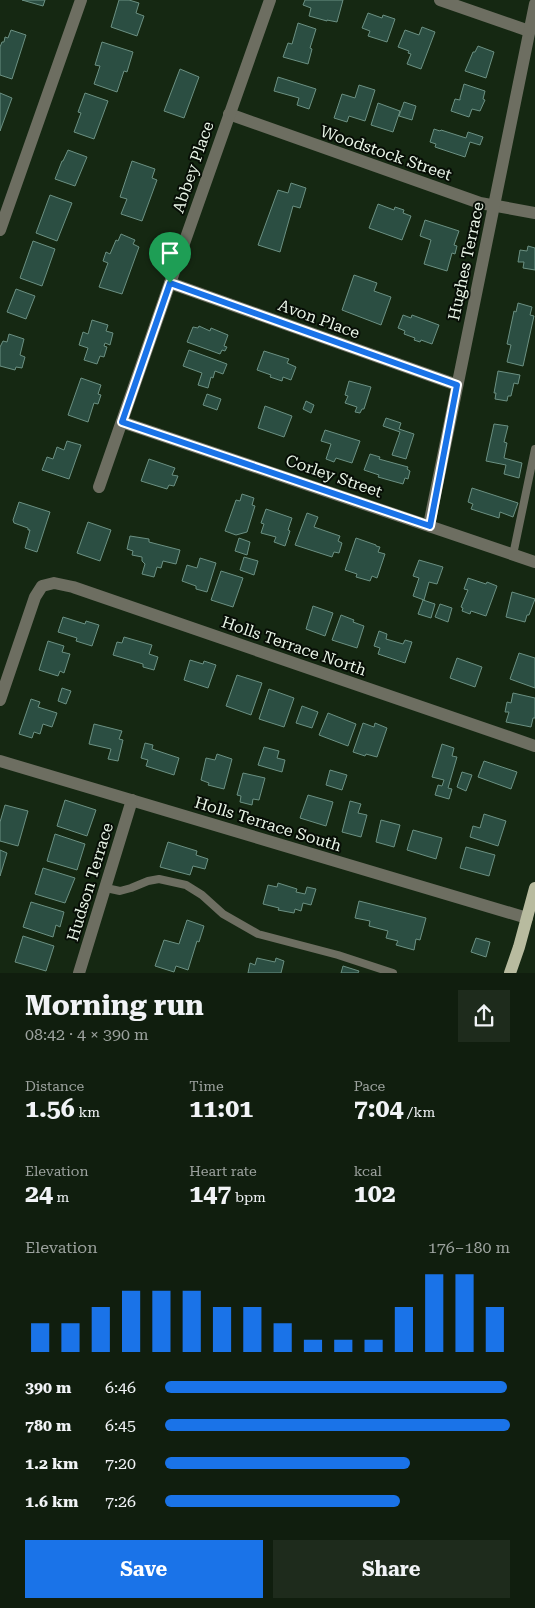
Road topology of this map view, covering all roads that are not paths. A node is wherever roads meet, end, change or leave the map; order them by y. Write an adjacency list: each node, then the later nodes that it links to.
1 (81, 0): 9 (street)
2 (270, 0): 6 (street, Abbey Place)
3 (440, 0): 5 (street)
4 (535, 4): 5 (street, Hughes Terrace)
5 (529, 32): 7 (street, Hughes Terrace)
6 (229, 114): 7 (street, Woodstock Street); 10 (street, Abbey Place)
7 (494, 205): 8 (street, Woodstock Street); 11 (street, Hughes Terrace)
8 (535, 213)
9 (0, 230)
10 (170, 283): 11 (street, Avon Place); 12 (street, Abbey Place)
11 (457, 385): 15 (street, Hughes Terrace)
12 (122, 422): 14 (street, Abbey Place); 15 (street, Corley Street)
13 (535, 449): 16 (lane)
14 (99, 487)
15 (430, 526): 16 (street, Corley Street)
16 (513, 555): 17 (street, Corley Street)
17 (535, 562)
18 (0, 700): 19 (street, Holls Terrace North)
19 (535, 746)
20 (0, 761): 21 (street, Holls Terrace South)
21 (132, 800): 22 (street, Hudson Terrace); 24 (street, Holls Terrace South)
22 (106, 888): 25 (street, Hudson Terrace); 26 (lane)
23 (535, 888): 24 (main road)
24 (527, 918): 27 (main road)
25 (79, 973)
26 (393, 973)
27 (510, 973)

